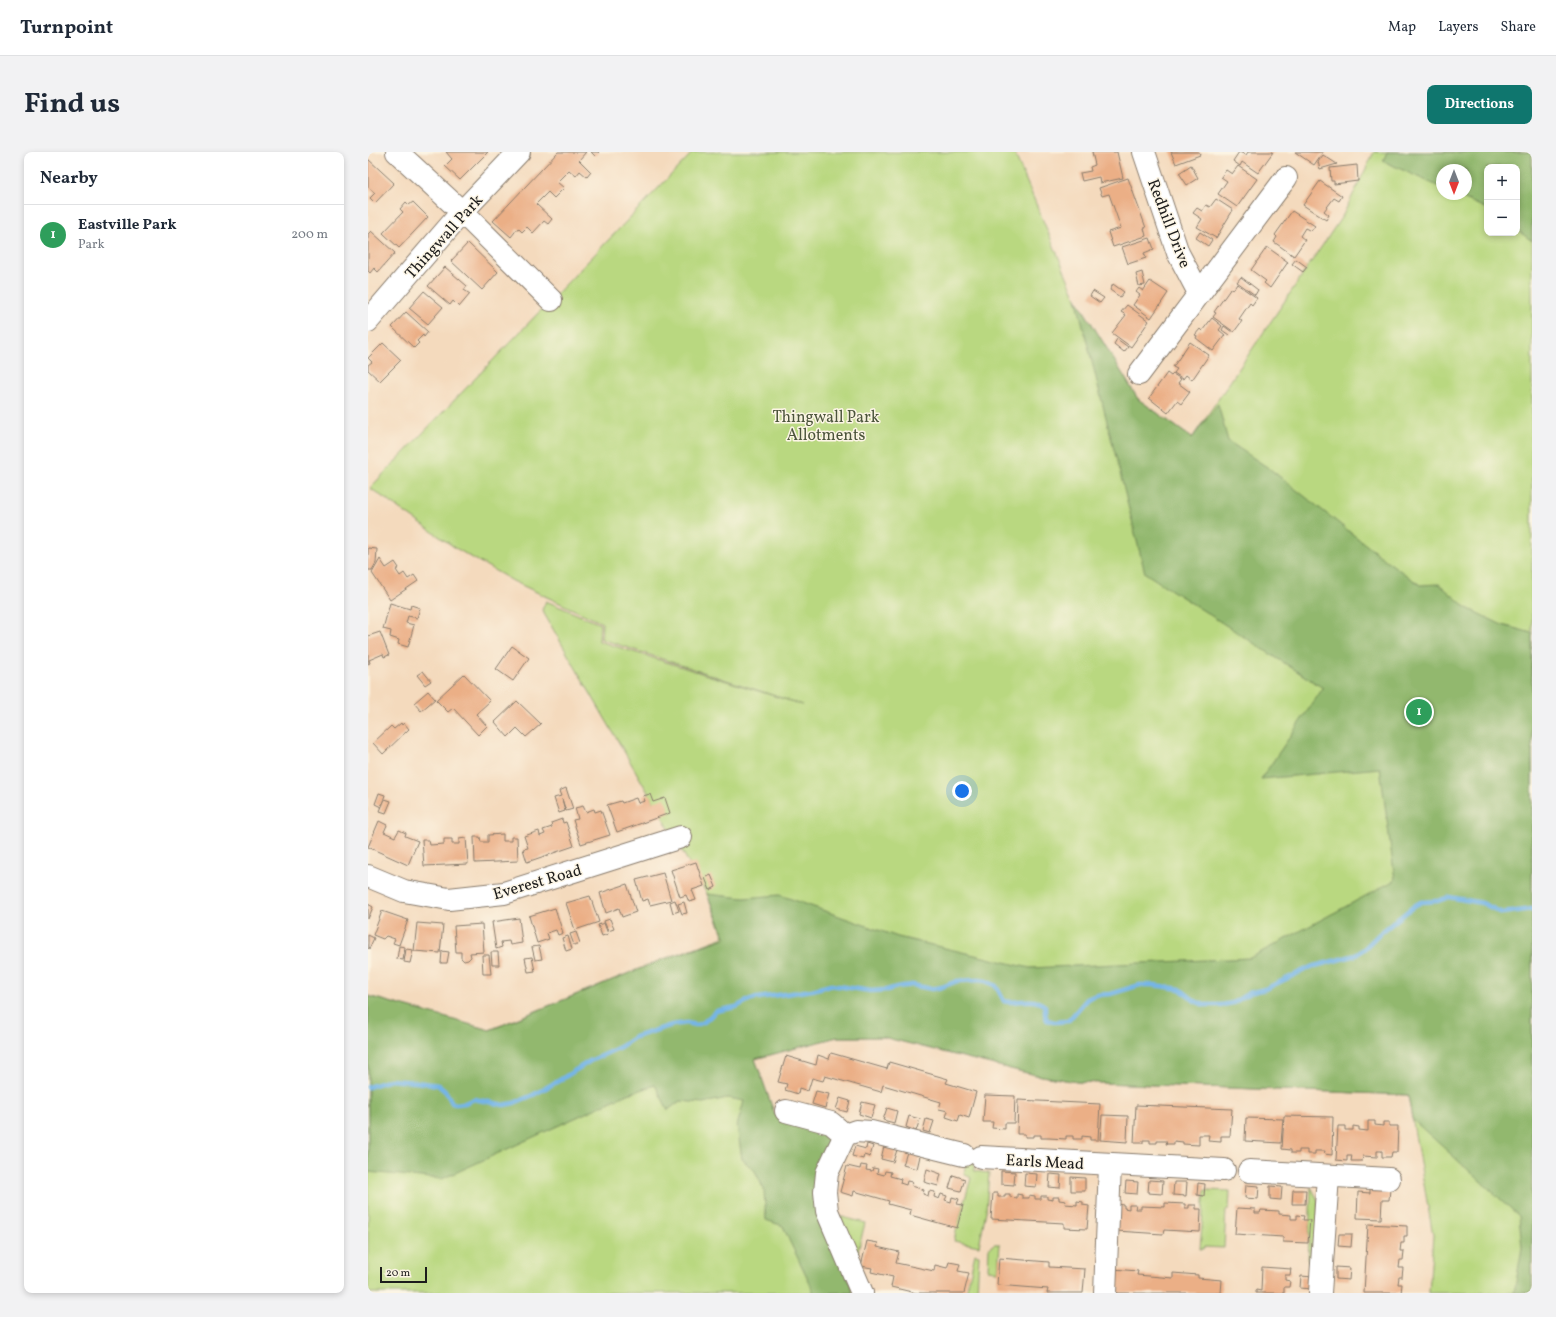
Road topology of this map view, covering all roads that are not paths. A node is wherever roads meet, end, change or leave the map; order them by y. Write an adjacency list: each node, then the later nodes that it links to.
1 (397, 152): 5 (street)
2 (519, 152): 5 (street, Thingwall Park)
3 (1144, 152): 6 (street, Redhill Drive)
4 (1286, 178): 6 (street, Redhill Drive)
5 (462, 212): 7 (street); 8 (street, Thingwall Park)
6 (1199, 293): 9 (street, Redhill Drive)
7 (551, 300)
8 (368, 321)
9 (1139, 374)
10 (681, 837): 11 (street, Everest Road)
11 (368, 876)
12 (786, 1111): 13 (street)
13 (845, 1135): 14 (street, Earls Mead); 19 (street)
14 (1110, 1165): 15 (street, Earls Mead); 20 (street)
15 (1224, 1170)
16 (1249, 1171): 17 (street)
17 (1328, 1176): 18 (street); 21 (street)
18 (1389, 1179)
19 (862, 1293)
20 (1105, 1293)
21 (1320, 1293)

